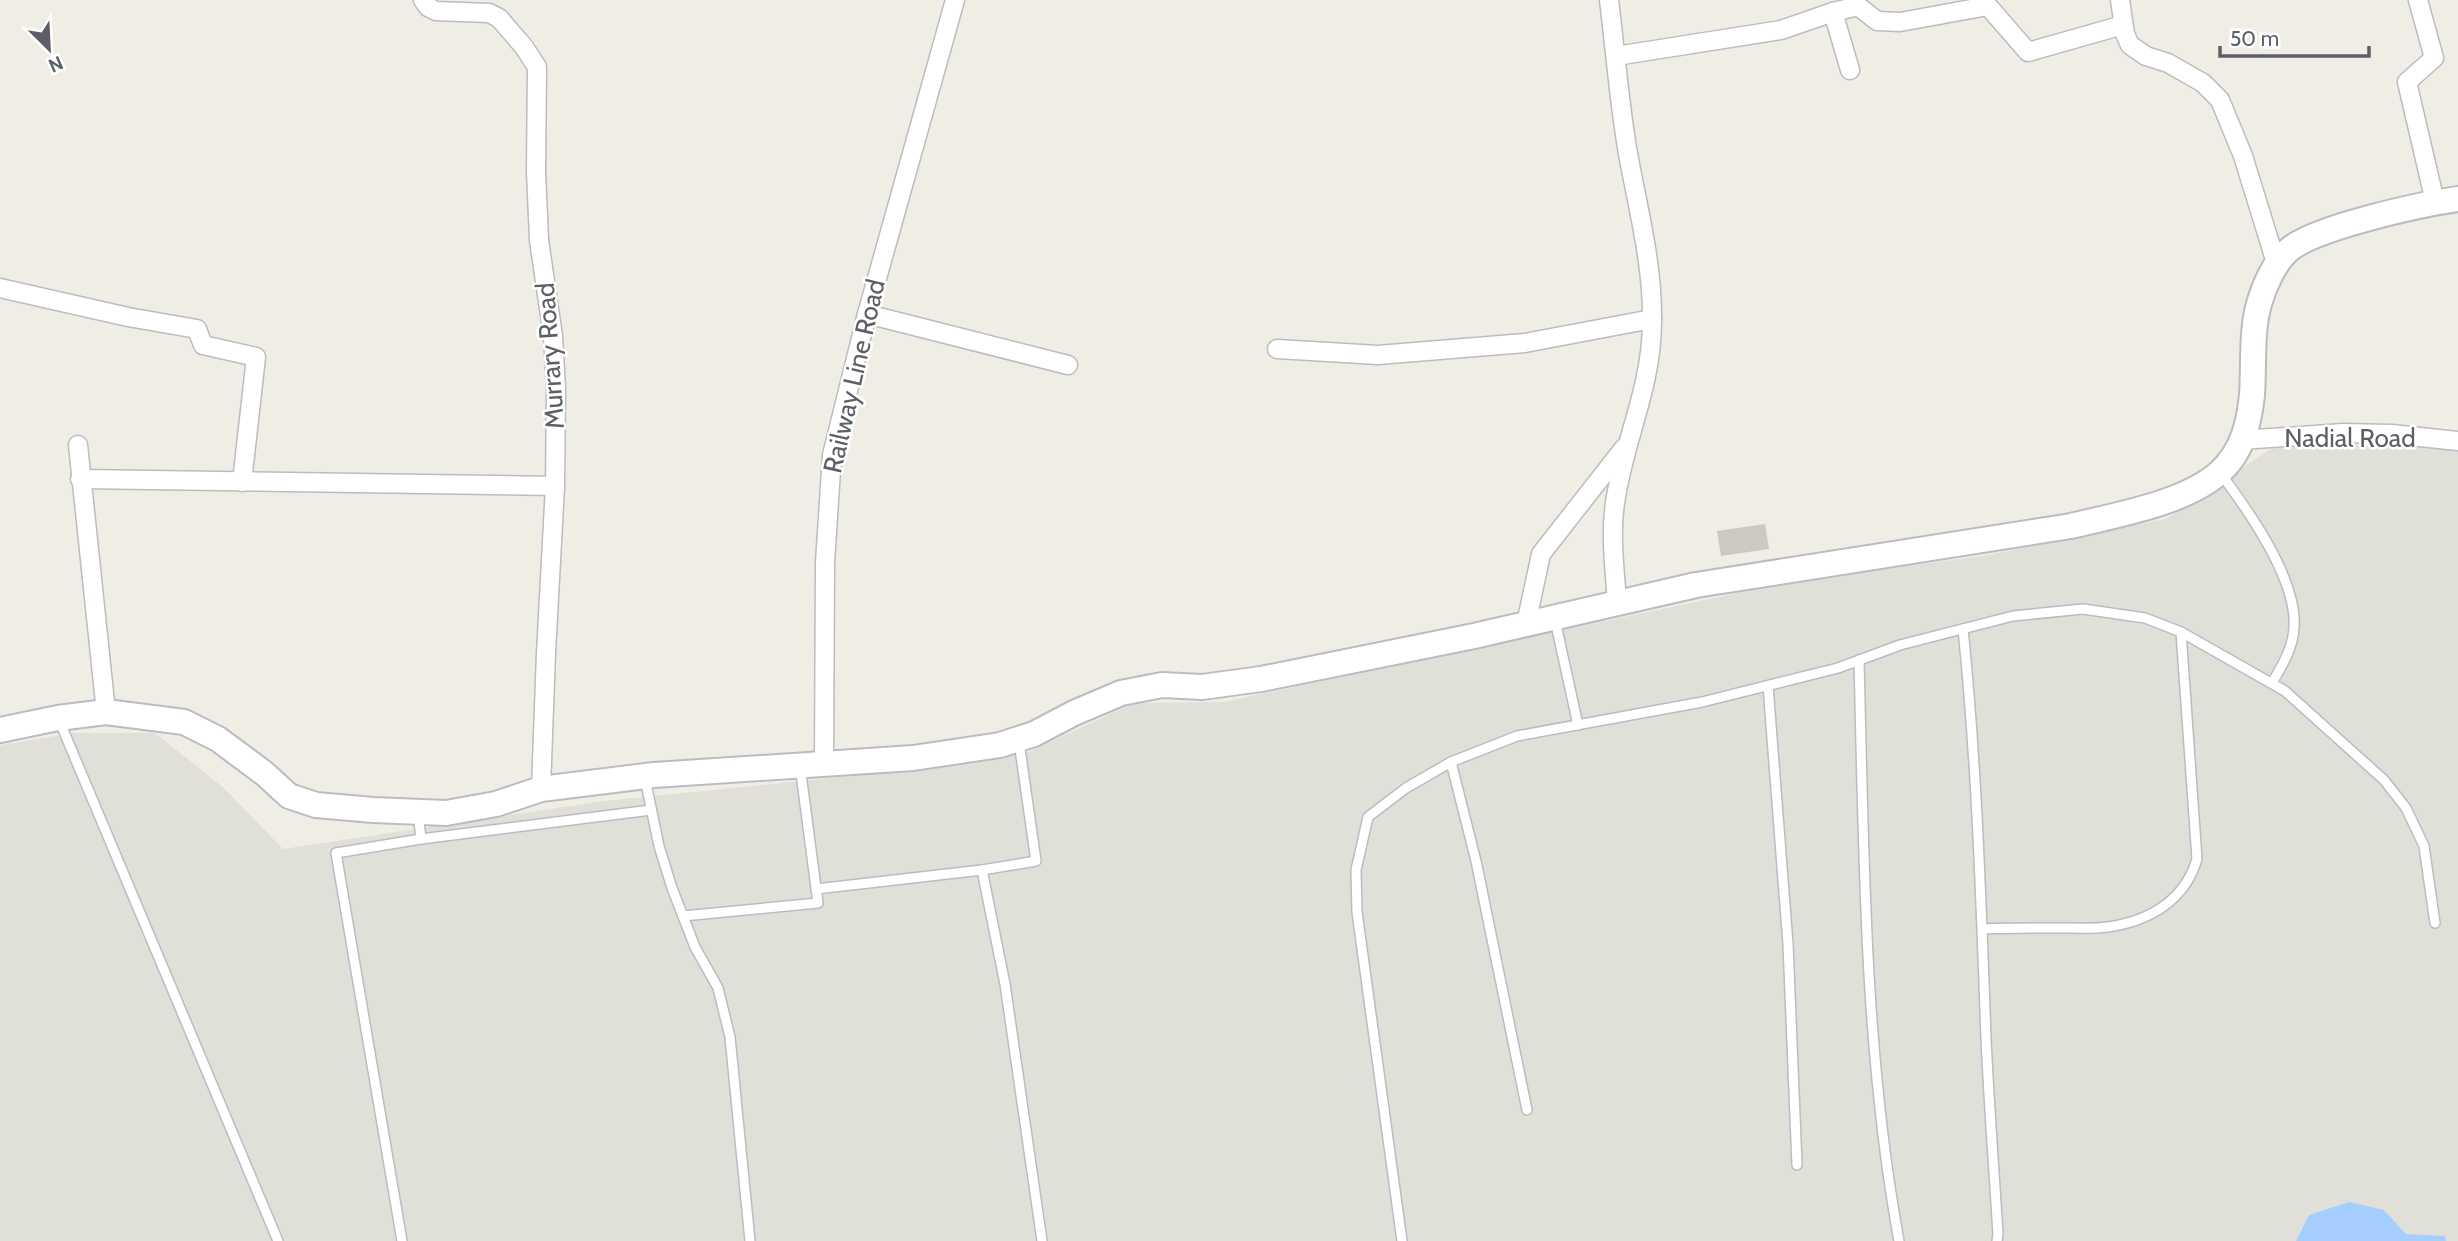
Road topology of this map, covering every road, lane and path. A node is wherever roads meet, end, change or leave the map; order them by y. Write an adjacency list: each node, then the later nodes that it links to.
1 (424, 0): 24 (street, Murrary Road)
2 (954, 0): 13 (street, Railway Line Road)
3 (1609, 0): 8 (street)
4 (2120, 0): 7 (street)
5 (2418, 0): 10 (street)
6 (1833, 12): 7 (street); 8 (street); 9 (street)
7 (2123, 25): 11 (street)
8 (1616, 56): 14 (street)
9 (1850, 70)
10 (2446, 201): 11 (street)
11 (2277, 266): 18 (street)
12 (0, 288): 23 (street)
13 (867, 314): 16 (street); 39 (street, Railway Line Road)
14 (1653, 319): 15 (street); 17 (street)
15 (1277, 349)
16 (1068, 365)
17 (1631, 439): 25 (street); 27 (street)
18 (2242, 440): 19 (street, Nadial Road); 21 (street)
19 (2458, 441)
20 (78, 445): 22 (street)
21 (2220, 472): 25 (street); 31 (lane)
22 (80, 479): 23 (street); 33 (street)
23 (242, 482): 24 (street)
24 (555, 486): 41 (street, Murrary Road)
25 (1617, 603): 26 (street)
26 (1555, 618): 27 (street); 35 (lane)
27 (1526, 624): 37 (street)
28 (1962, 629): 29 (lane); 30 (lane); 49 (lane)
29 (2180, 632): 31 (lane); 49 (lane)
30 (1858, 660): 32 (lane); 57 (lane)
31 (2272, 683): 48 (lane)
32 (1768, 686): 35 (lane); 51 (lane)
33 (106, 712): 34 (street); 43 (street)
34 (58, 718): 36 (street); 52 (lane)
35 (1578, 725): 38 (lane)
36 (0, 730)
37 (1019, 739): 39 (street); 45 (lane)
38 (1451, 762): 50 (lane); 56 (lane)
39 (812, 764): 40 (street); 46 (lane)
40 (644, 777): 41 (street); 42 (lane)
41 (541, 789): 43 (street)
42 (651, 810): 44 (lane); 47 (lane)
43 (418, 812): 44 (lane)
44 (421, 839): 53 (lane)
45 (982, 870): 46 (lane); 55 (lane)
46 (816, 889): 47 (lane)
47 (683, 916): 54 (lane)
48 (2435, 923)
49 (1983, 929): 58 (lane)
50 (1527, 1110)
51 (1797, 1166)
52 (278, 1241)
53 (402, 1241)
54 (750, 1241)
55 (1042, 1241)
56 (1402, 1241)
57 (1899, 1241)
58 (1997, 1241)

